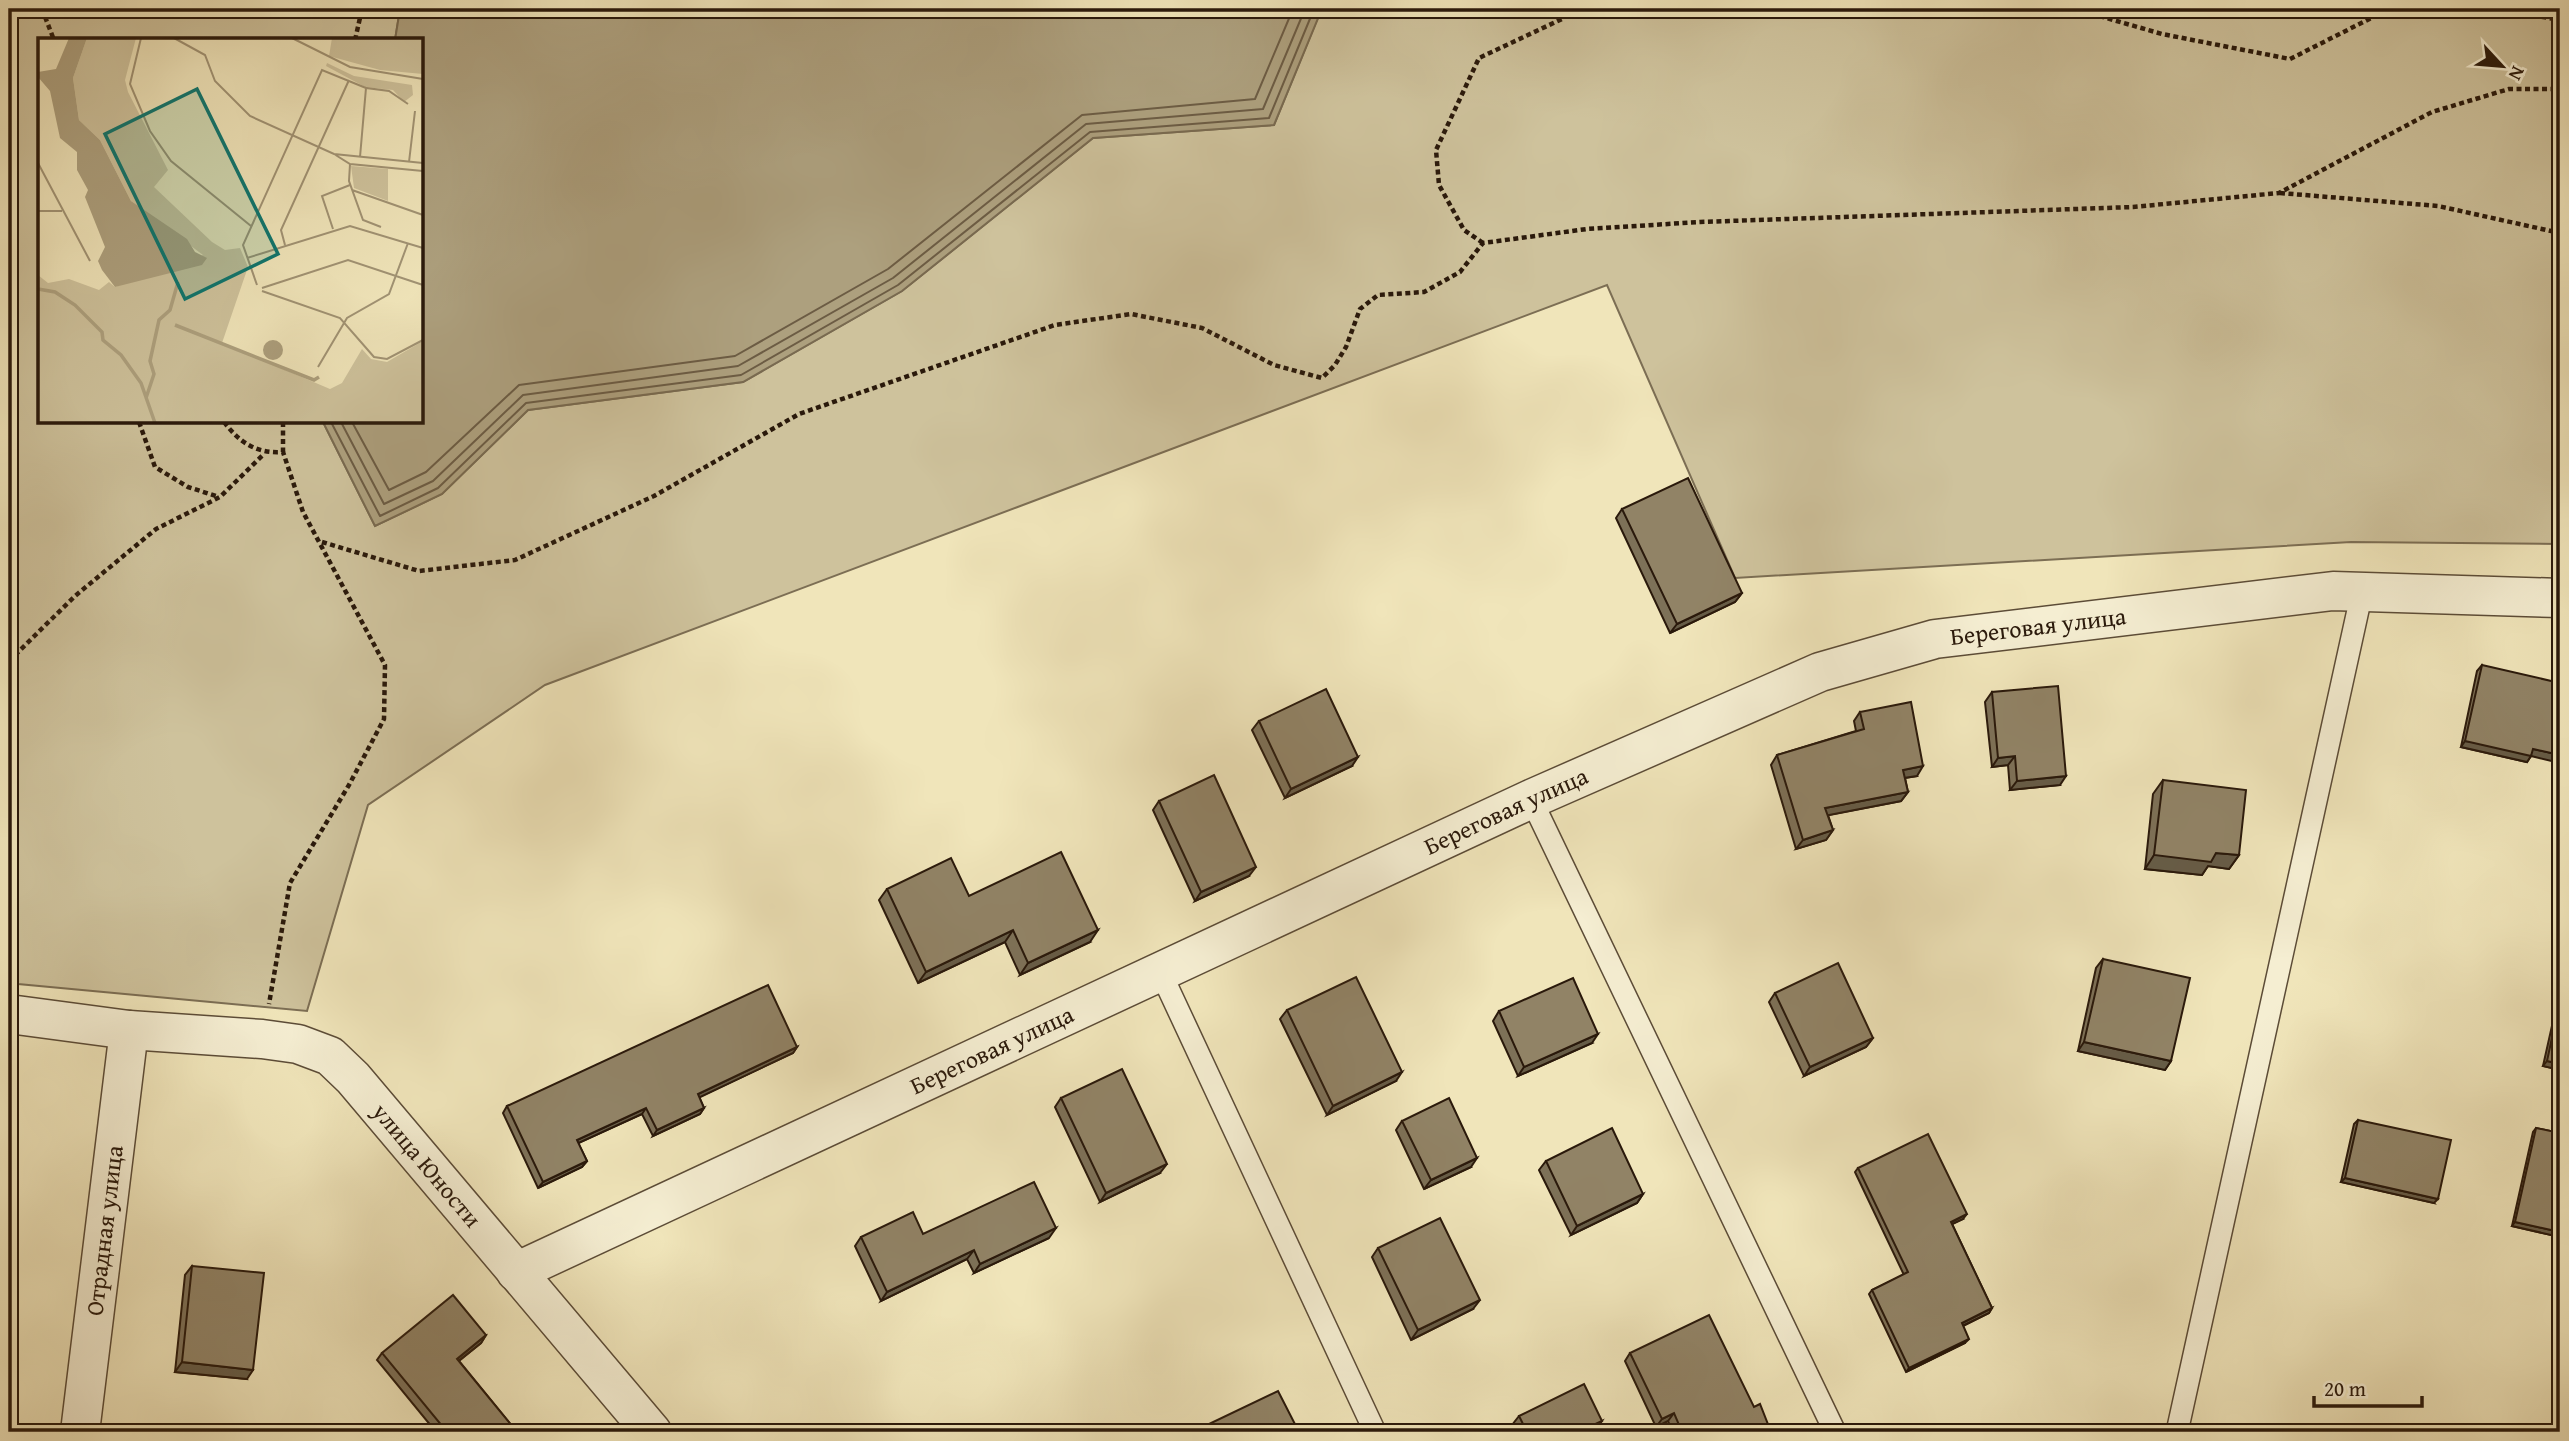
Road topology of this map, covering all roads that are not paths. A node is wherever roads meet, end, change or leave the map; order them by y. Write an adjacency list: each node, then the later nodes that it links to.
1 (2362, 592): 2 (street, Береговая улица); 3 (street, Береговая улица); 12 (lane)
2 (2560, 598)
3 (1531, 799): 4 (street, Береговая улица); 11 (lane)
4 (1160, 971): 7 (street, Береговая улица); 10 (lane)
5 (9, 1014): 6 (street, улица Юности)
6 (129, 1030): 7 (street, улица Юности); 8 (street, Отрадная улица)
7 (516, 1272): 9 (street, улица Юности)
8 (80, 1432)
9 (652, 1432)
10 (1375, 1432)
11 (1835, 1432)
12 (2177, 1432)

